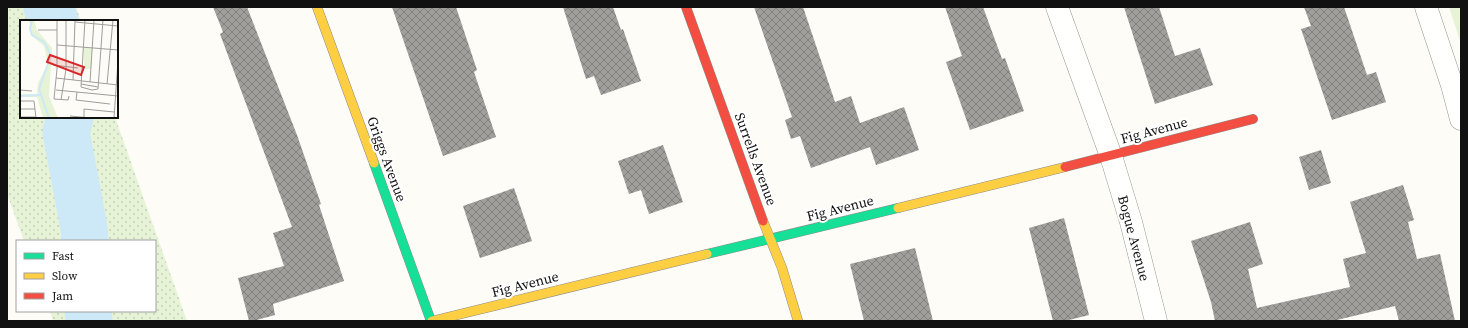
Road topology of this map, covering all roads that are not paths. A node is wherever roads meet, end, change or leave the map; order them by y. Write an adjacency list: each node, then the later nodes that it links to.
1 (317, 7): 9 (street, Griggs Avenue)
2 (686, 7): 8 (street, Surrells Avenue)
3 (1057, 7): 7 (street, Bogue Avenue)
4 (1426, 7): 6 (street)
5 (1253, 119): 7 (street, Fig Avenue)
6 (1461, 120)
7 (1111, 156): 8 (street, Fig Avenue); 11 (street, Bogue Avenue)
8 (770, 240): 9 (street, Fig Avenue); 10 (street, Surrells Avenue)
9 (431, 321)
10 (798, 321)
11 (1156, 321)

